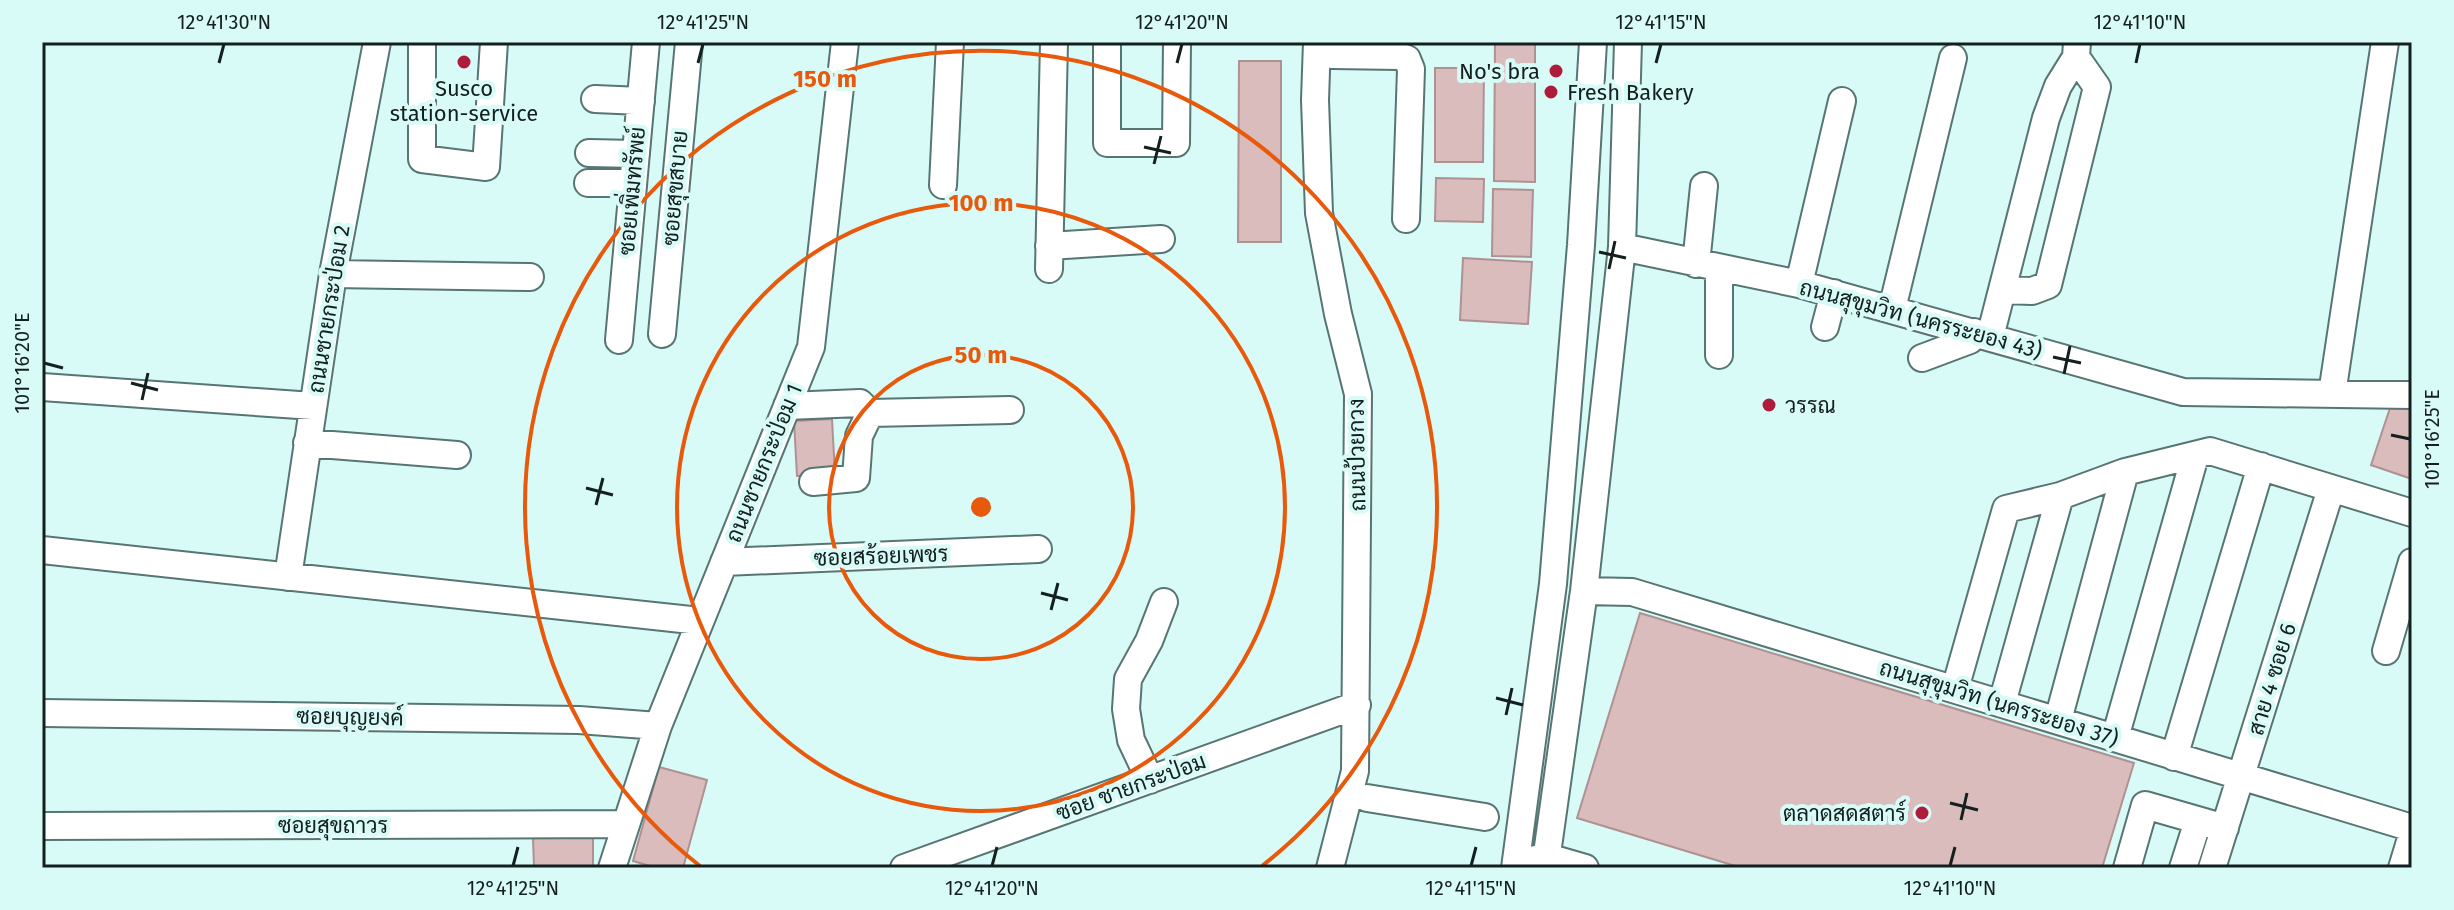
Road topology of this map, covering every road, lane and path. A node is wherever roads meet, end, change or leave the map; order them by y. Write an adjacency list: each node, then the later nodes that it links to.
1 (377, 42): 32 (street, ถนนชายกระป่อม 2)
2 (422, 42): 3 (street)
3 (494, 42)
4 (646, 42): 18 (street, ซอยเพิ่มทรัพย์)
5 (689, 42): 30 (street, ซอยสุขสบาย)
6 (845, 42): 48 (street, ถนนชายกระป่อม 1)
7 (950, 42): 24 (street)
8 (1054, 42): 27 (street)
9 (1107, 42): 10 (street)
10 (1177, 42)
11 (1593, 42): 87 (street)
12 (1628, 42): 29 (street)
13 (2385, 42): 45 (street)
14 (1327, 46): 26 (street); 71 (street, ถนนป้วยกวง); 79 (street, ถนนป้วยกวง)
15 (2077, 49): 35 (street); 35 (street)
16 (1953, 58): 37 (street)
17 (595, 99): 18 (street)
18 (641, 101): 21 (street, ซอยเพิ่มทรัพย์)
19 (1842, 101): 34 (street)
20 (589, 153): 21 (street)
21 (636, 154): 23 (street, ซอยเพิ่มทรัพย์)
22 (588, 183): 23 (street)
23 (633, 183): 28 (street, ซอยเพิ่มทรัพย์)
24 (943, 185)
25 (1704, 186): 31 (street)
26 (1406, 219)
27 (1161, 239)
28 (627, 247): 30 (street); 41 (street, ซอยเพิ่มทรัพย์)
29 (1622, 247): 31 (street, ถนนสุขุมวิท (นครระยอง 43)); 65 (street)
30 (669, 252): 39 (street, ซอยสุขสบาย)
31 (1707, 266): 34 (street, ถนนสุขุมวิท (นครระยอง 43)); 42 (street)
32 (333, 274): 33 (street); 47 (street, ถนนชายกระป่อม 2)
33 (530, 277)
34 (1799, 284): 36 (street, ถนนสุขุมวิท (นครระยอง 43))
35 (2004, 290): 40 (street)
36 (1834, 293): 37 (street, ถนนสุขุมวิท (นครระยอง 43)); 38 (street)
37 (1892, 309): 40 (street, ถนนสุขุมวิท (นครระยอง 43))
38 (1825, 327)
39 (662, 334)
40 (1982, 334): 43 (street); 45 (street, ถนนสุขุมวิท (นครระยอง 43))
41 (619, 340)
42 (1719, 355)
43 (1922, 358)
44 (42, 387): 47 (street)
45 (2332, 394): 46 (street, ถนนสุขุมวิท (นครระยอง 43))
46 (2412, 395)
47 (313, 406): 51 (street, ถนนชายกระป่อม 2)
48 (787, 406): 50 (street); 62 (street, ถนนชายกระป่อม 1)
49 (1010, 410): 50 (street)
50 (870, 413): 56 (street)
51 (307, 443): 52 (street); 64 (street, ถนนชายกระป่อม 2)
52 (457, 455)
53 (2195, 456): 54 (street); 55 (street); 75 (street)
54 (2261, 466): 57 (street); 76 (street)
55 (2125, 472): 58 (street); 73 (street)
56 (813, 482)
57 (2331, 489): 59 (street); 77 (street, สาย 4 ซอย 6)
58 (2060, 496): 69 (street); 70 (street)
59 (2412, 513)
60 (1038, 549): 62 (street, ซอยสร้อยเพชร)
61 (42, 550): 64 (street)
62 (724, 562): 67 (street, ถนนชายกระป่อม 1)
63 (2412, 562): 68 (street)
64 (288, 577): 67 (street)
65 (1584, 591): 69 (street, ถนนสุขุมวิท (นครระยอง 37)); 87 (street)
66 (1164, 602): 78 (street)
67 (700, 621): 74 (street, ถนนชายกระป่อม 1)
68 (2386, 651)
69 (1955, 689): 70 (street, ถนนสุขุมวิท (นครระยอง 37))
70 (2002, 703): 73 (street, ถนนสุขุมวิท (นครระยอง 37))
71 (1357, 705): 78 (street, ซอย ชายกระป่อม); 90 (street, ถนนป้วยกวง)
72 (42, 713): 74 (street, ซอยบุญยงค์)
73 (2058, 720): 75 (street, ถนนสุขุมวิท (นครระยอง 37))
74 (658, 726): 82 (street, ถนนชายกระป่อม 1)
75 (2115, 738): 76 (street, ถนนสุขุมวิท (นครระยอง 37))
76 (2174, 757): 77 (street, ถนนสุขุมวิท (นครระยอง 37))
77 (2241, 778): 84 (street, สาย 4 ซอย 6); 85 (street, ถนนสุขุมวิท (นครระยอง 37))
78 (1150, 780): 89 (street, ซอย ชายกระป่อม)
79 (1367, 798): 80 (street); 91 (street, ถนนป้วยกวง)
80 (1485, 817)
81 (2198, 821): 84 (street); 93 (street); 94 (street)
82 (624, 824): 83 (street, ซอยสุขถาวร); 88 (street, ถนนชายกระป่อม 1)
83 (42, 826)
84 (2225, 828): 95 (street, สาย 4 ซอย 6)
85 (2412, 828)
86 (2412, 835): 96 (street)
87 (1530, 865): 92 (street)
88 (612, 868)
89 (904, 868)
90 (1330, 868)
91 (1349, 868)
92 (1585, 868)
93 (2127, 868)
94 (2183, 868)
95 (2212, 868)
96 (2402, 868)

